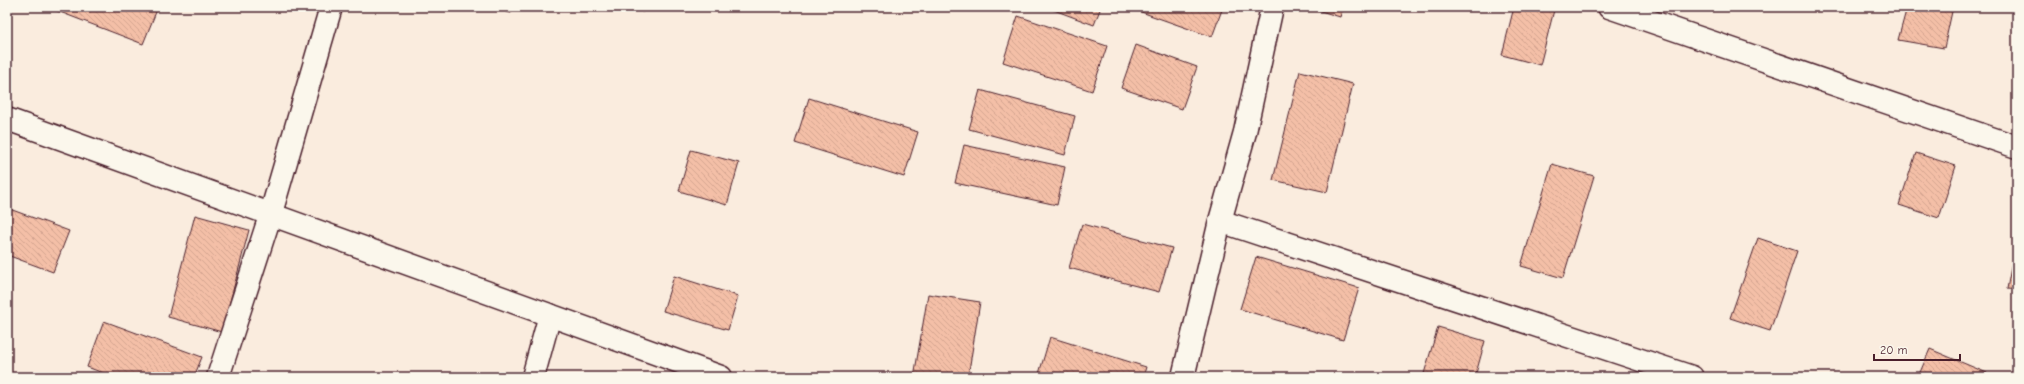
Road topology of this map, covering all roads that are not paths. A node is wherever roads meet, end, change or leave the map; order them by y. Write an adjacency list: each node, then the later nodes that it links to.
1 (331, 7): 6 (street)
2 (1272, 7): 7 (street)
3 (1609, 7): 5 (street)
4 (7, 119): 6 (street)
5 (2017, 147)
6 (271, 213): 8 (street); 9 (street)
7 (1220, 221): 12 (street); 13 (street)
8 (550, 315): 10 (street); 11 (street)
9 (218, 377)
10 (533, 377)
11 (721, 377)
12 (1183, 377)
13 (1692, 377)

